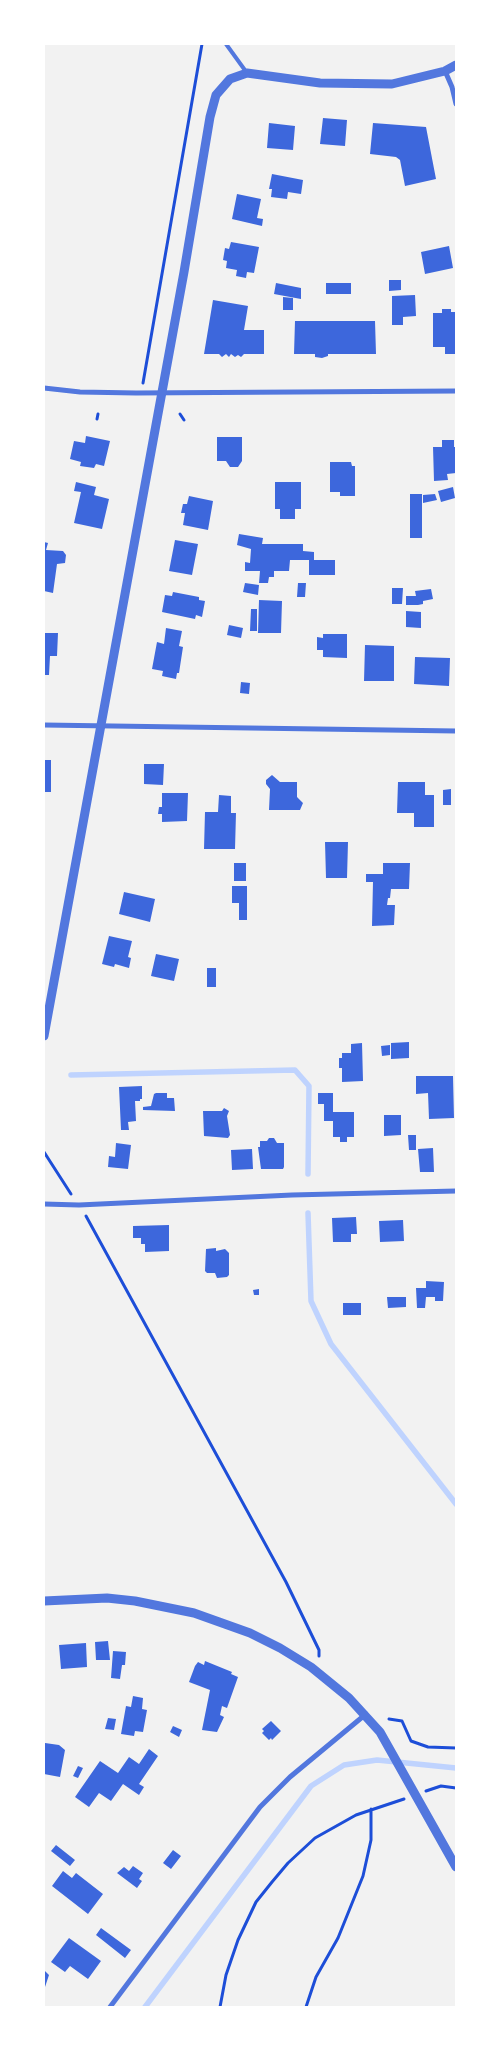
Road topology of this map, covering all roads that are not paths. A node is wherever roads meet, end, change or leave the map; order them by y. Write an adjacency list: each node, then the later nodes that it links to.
1 (226, 44): 4 (lane)
2 (456, 65): 3 (street)
3 (445, 71): 4 (street); 5 (street)
4 (247, 73): 8 (street)
5 (456, 104)
6 (44, 388): 8 (street)
7 (456, 391): 8 (street)
8 (161, 393): 10 (street)
9 (44, 725): 10 (street)
10 (100, 725): 11 (street); 12 (street)
11 (456, 731)
12 (44, 1036)
13 (456, 1191): 14 (street)
14 (44, 1204)
15 (44, 1602): 16 (street)
16 (366, 1714): 17 (street); 18 (street)
17 (456, 1867)
18 (110, 2007)

